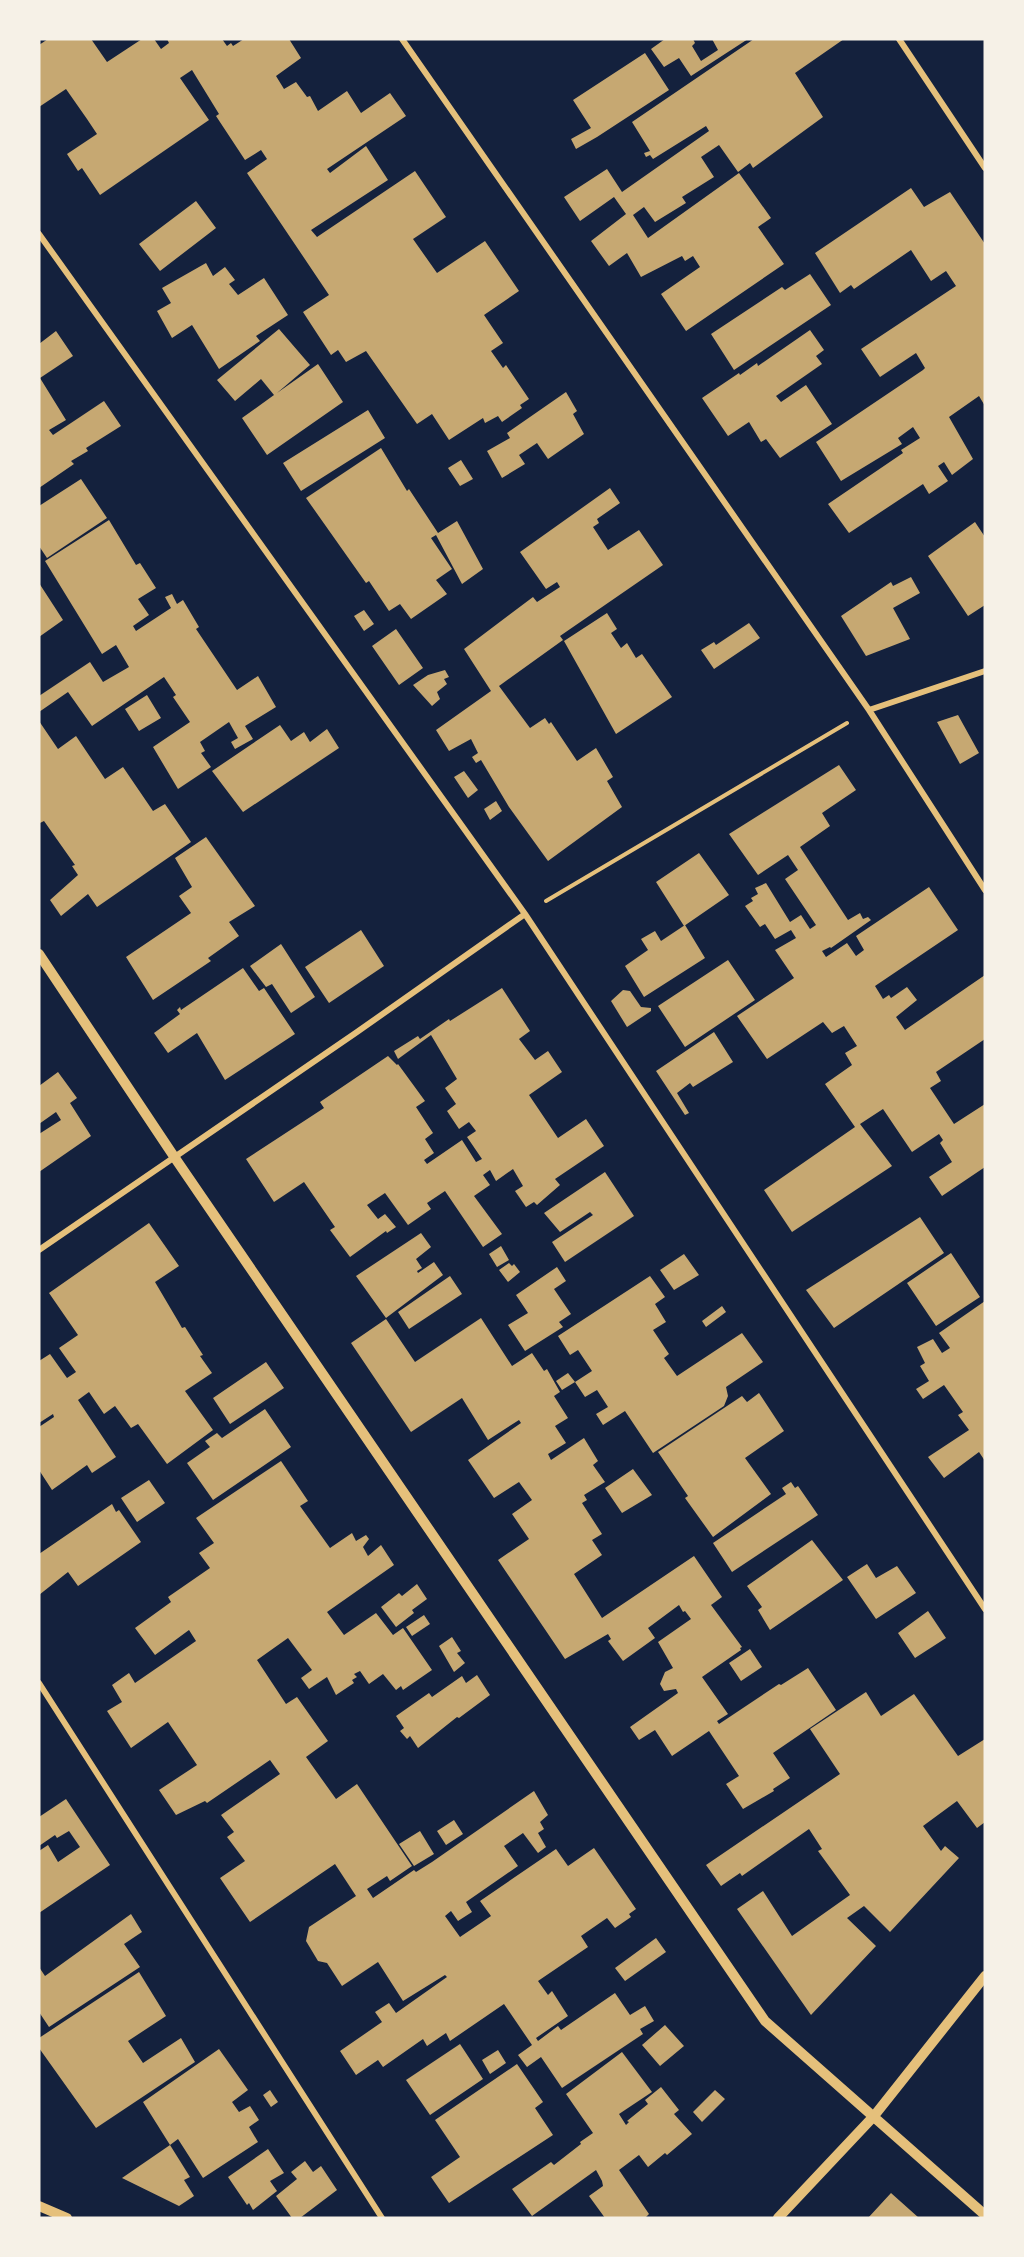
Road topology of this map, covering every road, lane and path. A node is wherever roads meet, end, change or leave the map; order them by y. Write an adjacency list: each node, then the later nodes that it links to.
1 (402, 39): 6 (street)
2 (899, 39): 3 (street)
3 (985, 168)
4 (39, 234): 8 (street)
5 (985, 671): 6 (street)
6 (869, 710): 7 (street); 8 (path)
7 (985, 890)
8 (525, 914): 10 (street); 12 (street)
9 (39, 954): 10 (street)
10 (175, 1158): 11 (street); 15 (street)
11 (39, 1250)
12 (985, 1609)
13 (39, 1683): 19 (street)
14 (985, 1976): 15 (street)
15 (874, 2116): 17 (street); 20 (street)
16 (39, 2206): 18 (street)
17 (985, 2215)
18 (67, 2218)
19 (382, 2218)
20 (778, 2218)

